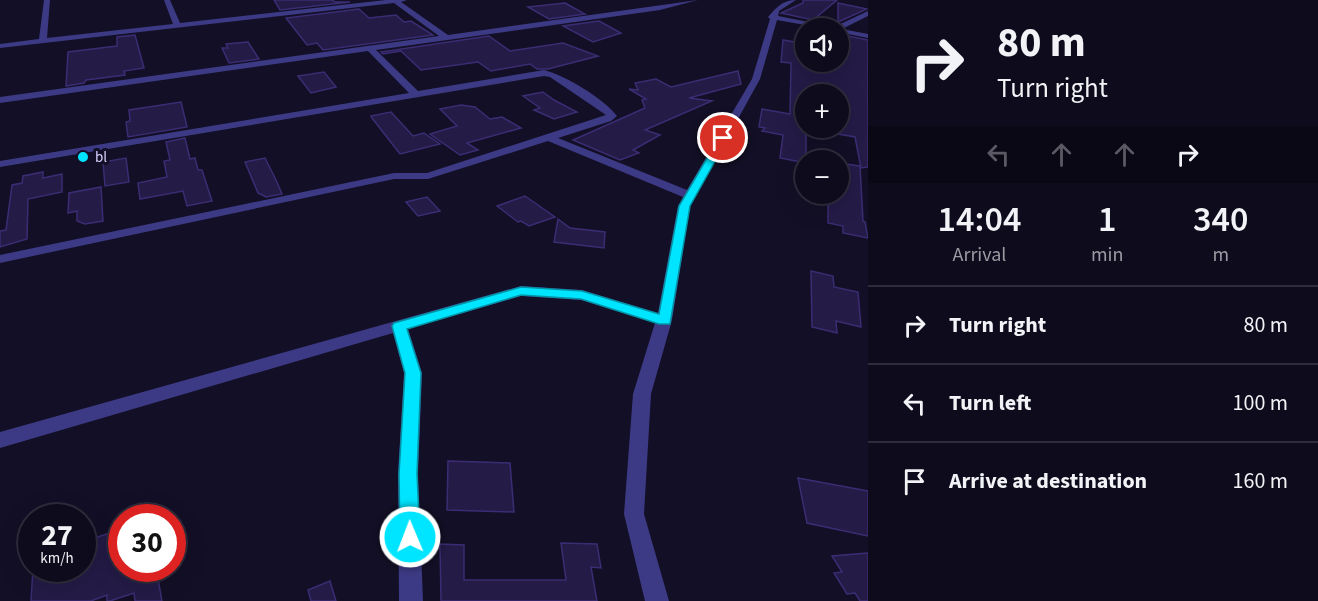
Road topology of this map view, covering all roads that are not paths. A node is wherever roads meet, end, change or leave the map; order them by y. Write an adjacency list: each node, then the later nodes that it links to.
1 (47, 0): 15 (street)
2 (167, 0): 11 (street)
3 (404, 0): 6 (street)
4 (695, 0): 14 (street)
5 (793, 0): 8 (street)
6 (395, 1): 11 (street); 14 (street)
7 (868, 14): 10 (street)
8 (772, 17): 9 (street); 22 (street)
9 (795, 21)
10 (849, 24)
11 (177, 26): 15 (street)
12 (849, 32): 13 (street)
13 (868, 36)
14 (445, 37): 17 (street)
15 (43, 41): 16 (street)
16 (0, 46)
17 (369, 48): 18 (street); 19 (street)
18 (415, 94): 20 (street); 21 (street)
19 (0, 100)
20 (549, 138): 22 (street); 23 (street)
21 (0, 164)
22 (690, 196): 24 (street)
23 (0, 259)
24 (664, 320): 25 (street); 28 (street)
25 (399, 326): 26 (street); 27 (street)
26 (0, 440)
27 (411, 601)
28 (657, 601)

